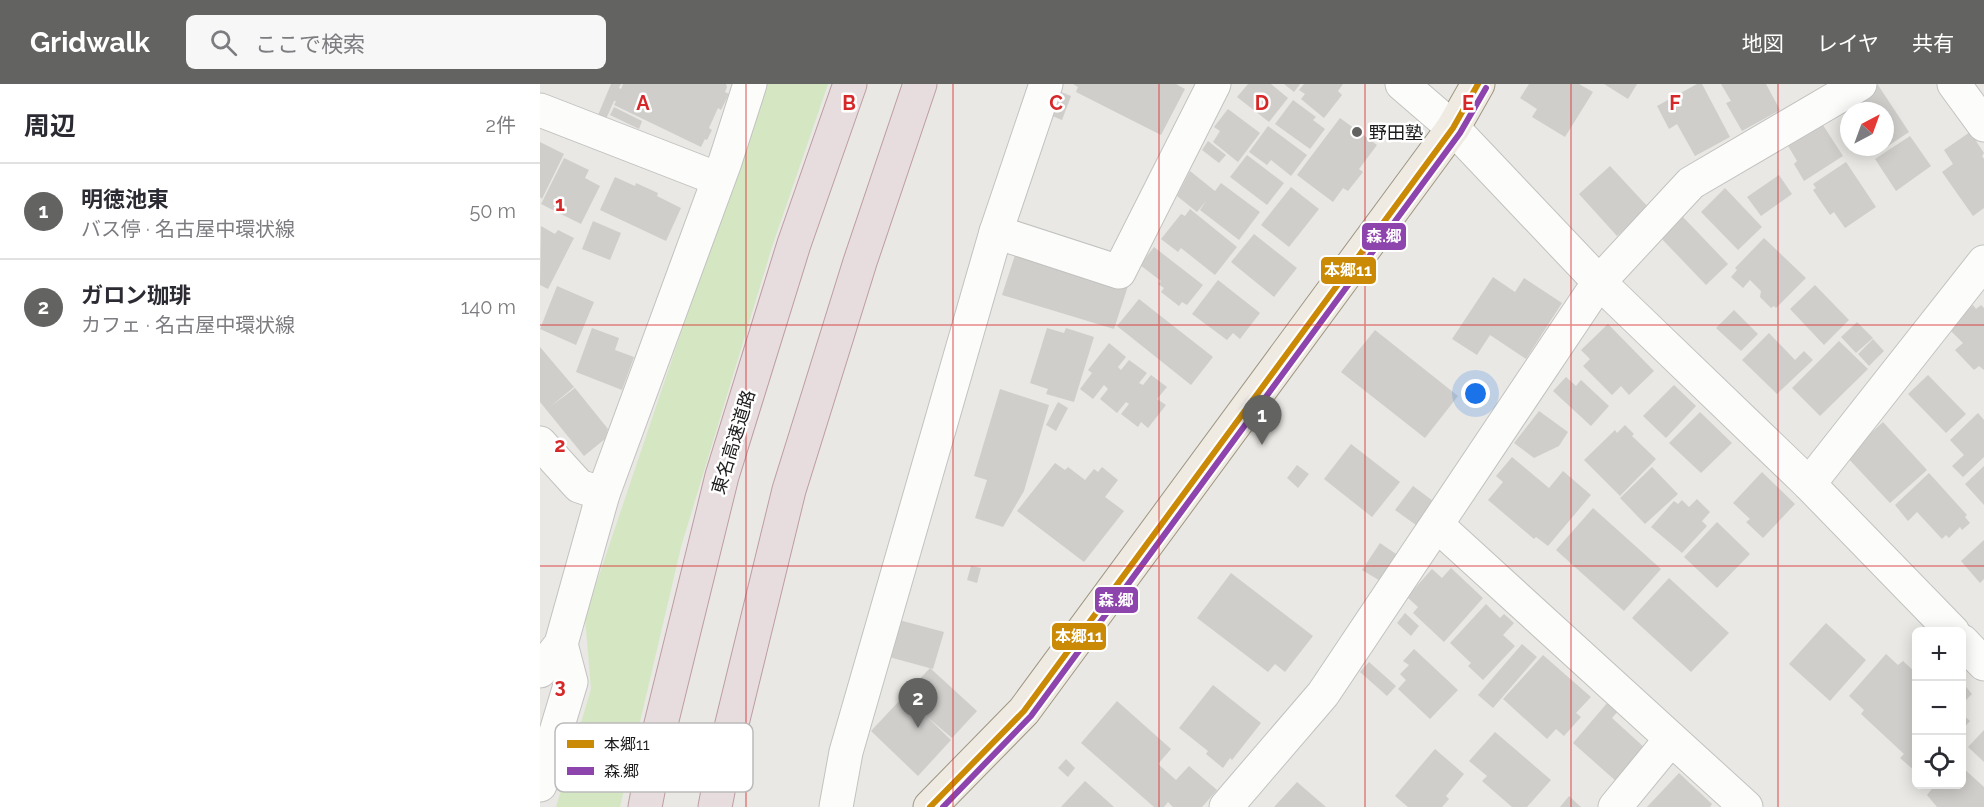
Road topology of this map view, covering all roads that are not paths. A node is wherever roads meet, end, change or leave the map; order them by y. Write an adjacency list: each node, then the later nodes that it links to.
1 (750, 84): 13 (street)
2 (850, 84): 27 (highway, 東名高速道路)
3 (920, 84): 28 (highway)
4 (1046, 84): 14 (street)
5 (1214, 84): 14 (street)
6 (1402, 84): 12 (street)
7 (1478, 84): 12 (main road)
8 (1860, 84): 16 (street)
9 (1954, 84): 11 (street)
10 (540, 110): 13 (street)
11 (1984, 125)
12 (1453, 128): 16 (street); 37 (main road)
13 (718, 180): 19 (street)
14 (996, 232): 36 (street)
15 (1984, 262): 18 (street)
16 (1599, 282): 18 (street); 20 (street)
17 (540, 443): 19 (street)
18 (1809, 484): 21 (street)
19 (603, 495): 22 (street)
20 (1438, 526): 30 (street); 38 (street)
21 (1948, 627)
22 (561, 644): 25 (street); 26 (street)
23 (1966, 644): 24 (street)
24 (1984, 664)
25 (540, 671)
26 (559, 723)
27 (661, 723)
28 (732, 723)
29 (555, 735): 31 (street)
30 (1671, 739): 39 (street); 40 (street)
31 (540, 784)
32 (648, 792): 34 (highway, 東名高速道路)
33 (718, 792): 35 (highway)
34 (645, 807)
35 (715, 807)
36 (836, 807)
37 (930, 807)
38 (1226, 807)
39 (1615, 807)
40 (1746, 807)

